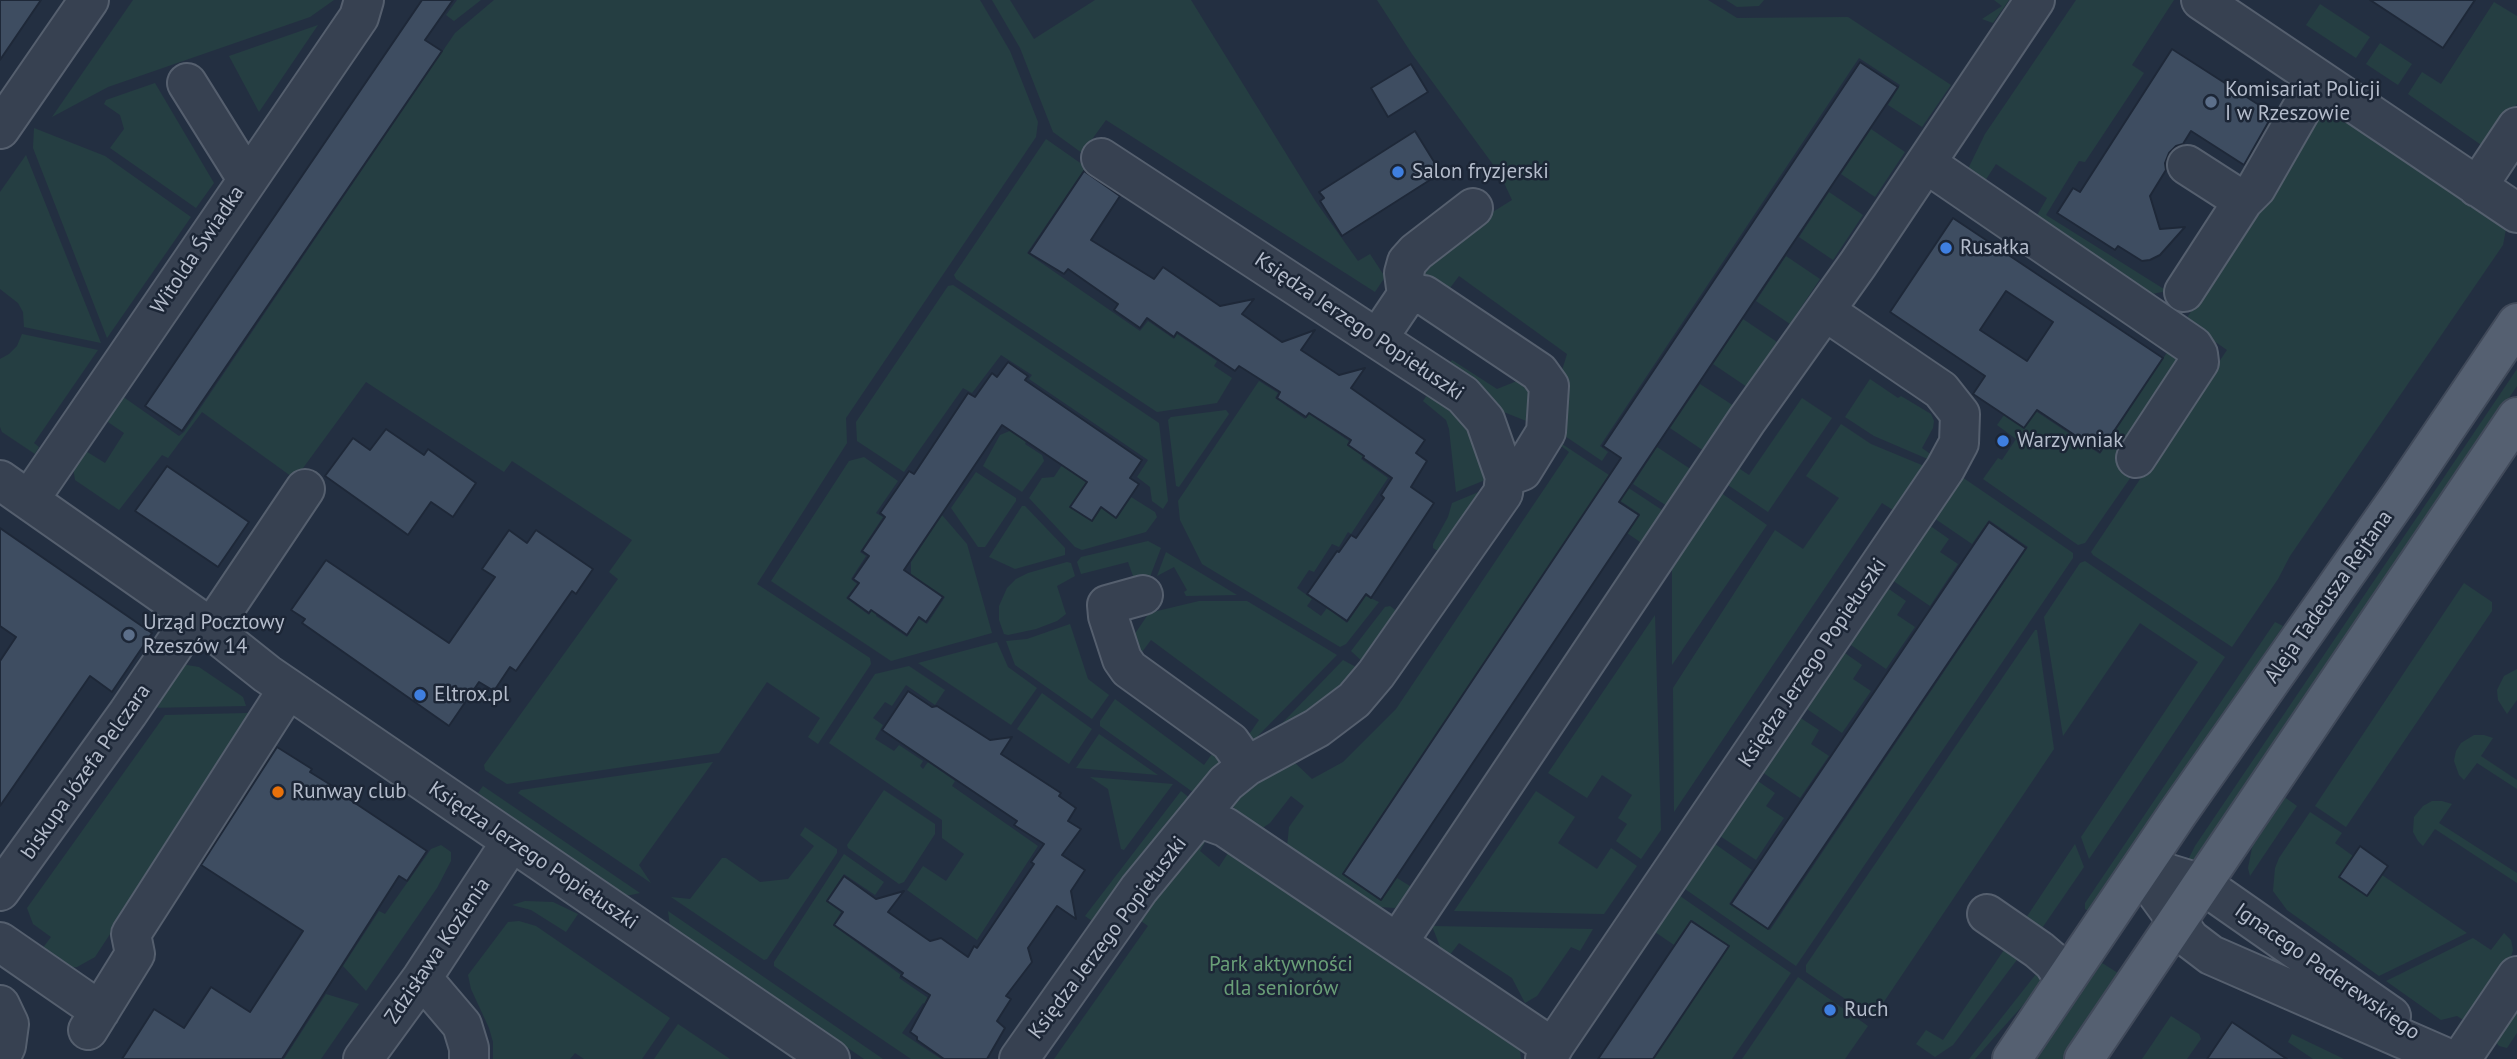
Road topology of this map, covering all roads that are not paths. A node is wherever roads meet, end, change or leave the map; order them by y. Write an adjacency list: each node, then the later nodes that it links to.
1 (89, 0): 8 (street)
2 (364, 0): 12 (street, Witolda Świadka)
3 (2035, 0): 10 (street)
4 (2201, 0): 5 (street)
5 (2318, 79): 13 (street); 14 (street)
6 (187, 83): 12 (street)
7 (2517, 127): 13 (street)
8 (0, 129)
9 (1101, 158): 21 (street, Księdza Jerzego Popiełuszki)
10 (1927, 164): 19 (street); 23 (street)
11 (2187, 165): 14 (street)
12 (247, 179): 26 (street, Witolda Świadka)
13 (2476, 187): 16 (street)
14 (2243, 201): 17 (street)
15 (1473, 208): 18 (street)
16 (2517, 213)
17 (2184, 292)
18 (1407, 295): 21 (street); 24 (street)
19 (1825, 311): 39 (street); 44 (street, Księdza Jerzego Popiełuszki)
20 (2517, 323): 33 (main road, Aleja Tadeusza Rejtana)
21 (1378, 338): 24 (street, Księdza Jerzego Popiełuszki)
22 (2517, 416): 34 (main road)
23 (2136, 458)
24 (1505, 477): 30 (street, Księdza Jerzego Popiełuszki)
25 (305, 489): 28 (street, biskupa Józefa Pelczara)
26 (14, 490): 28 (street, Księdza Jerzego Popiełuszki)
27 (1143, 595): 30 (street)
28 (202, 623): 29 (street, Księdza Jerzego Popiełuszki); 35 (street, biskupa Józefa Pelczara)
29 (288, 689): 32 (street, Księdza Jerzego Popiełuszki); 38 (street)
30 (1247, 766): 31 (street, Księdza Jerzego Popiełuszki)
31 (1200, 818): 39 (street, Księdza Jerzego Popiełuszki); 49 (street, Księdza Jerzego Popiełuszki)
32 (511, 842): 41 (street, Zdzisława Kozienia); 45 (street, Księdza Jerzego Popiełuszki)
33 (2140, 870): 34 (street, Ignacego Paderewskiego); 37 (street); 42 (main road, Aleja Tadeusza Rejtana)
34 (2202, 884): 37 (main road); 52 (street, Ignacego Paderewskiego)
35 (0, 891)
36 (1987, 914): 42 (street)
37 (2176, 922): 51 (main road); 52 (street, Ignacego Paderewskiego)
38 (0, 942)
39 (1398, 942): 44 (street, Księdza Jerzego Popiełuszki)
40 (2517, 976): 53 (street)
41 (422, 978): 47 (street, Zdzisława Kozienia); 48 (street)
42 (2065, 980): 50 (main road, Aleja Tadeusza Rejtana)
43 (0, 1005): 46 (street)
44 (1549, 1053)
45 (814, 1054)
46 (0, 1059)
47 (363, 1059)
48 (469, 1059)
49 (1019, 1059)
50 (2012, 1059)
51 (2084, 1059)
52 (2451, 1059)
53 (2461, 1059)

